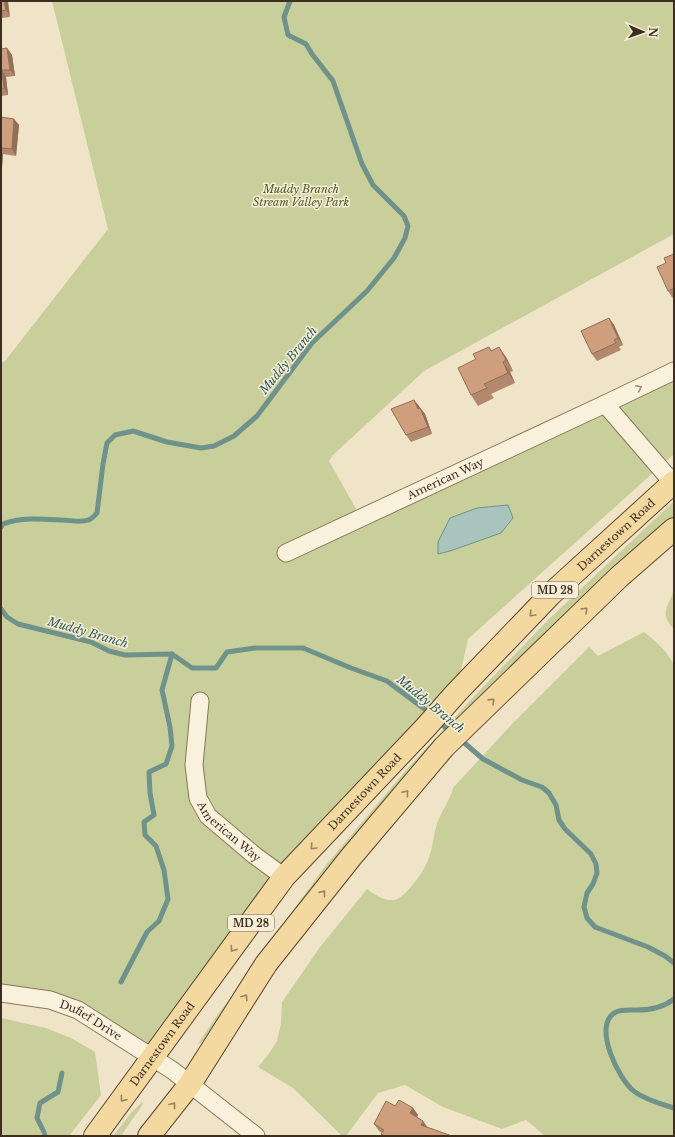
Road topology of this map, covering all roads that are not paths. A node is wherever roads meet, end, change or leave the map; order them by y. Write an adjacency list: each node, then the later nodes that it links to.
1 (674, 371): 2 (street, American Way, one-way to 1)
2 (605, 404): 3 (street); 5 (street, American Way)
3 (674, 483): 7 (main road, Darnestown Road / MD 28, one-way to 7)
4 (674, 529): 10 (main road, MD 28, one-way to 4)
5 (286, 553)
6 (200, 701): 7 (street, American Way)
7 (284, 877): 9 (main road, Darnestown Road / MD 28, one-way to 9)
8 (1, 993): 9 (street, Dufief Drive)
9 (153, 1059): 10 (street, Dufief Drive); 11 (main road, Darnestown Road / MD 28, one-way to 11)
10 (190, 1084): 12 (main road, MD 28, one-way to 10); 13 (street, Dufief Drive)
11 (95, 1136)
12 (149, 1136)
13 (256, 1136)

